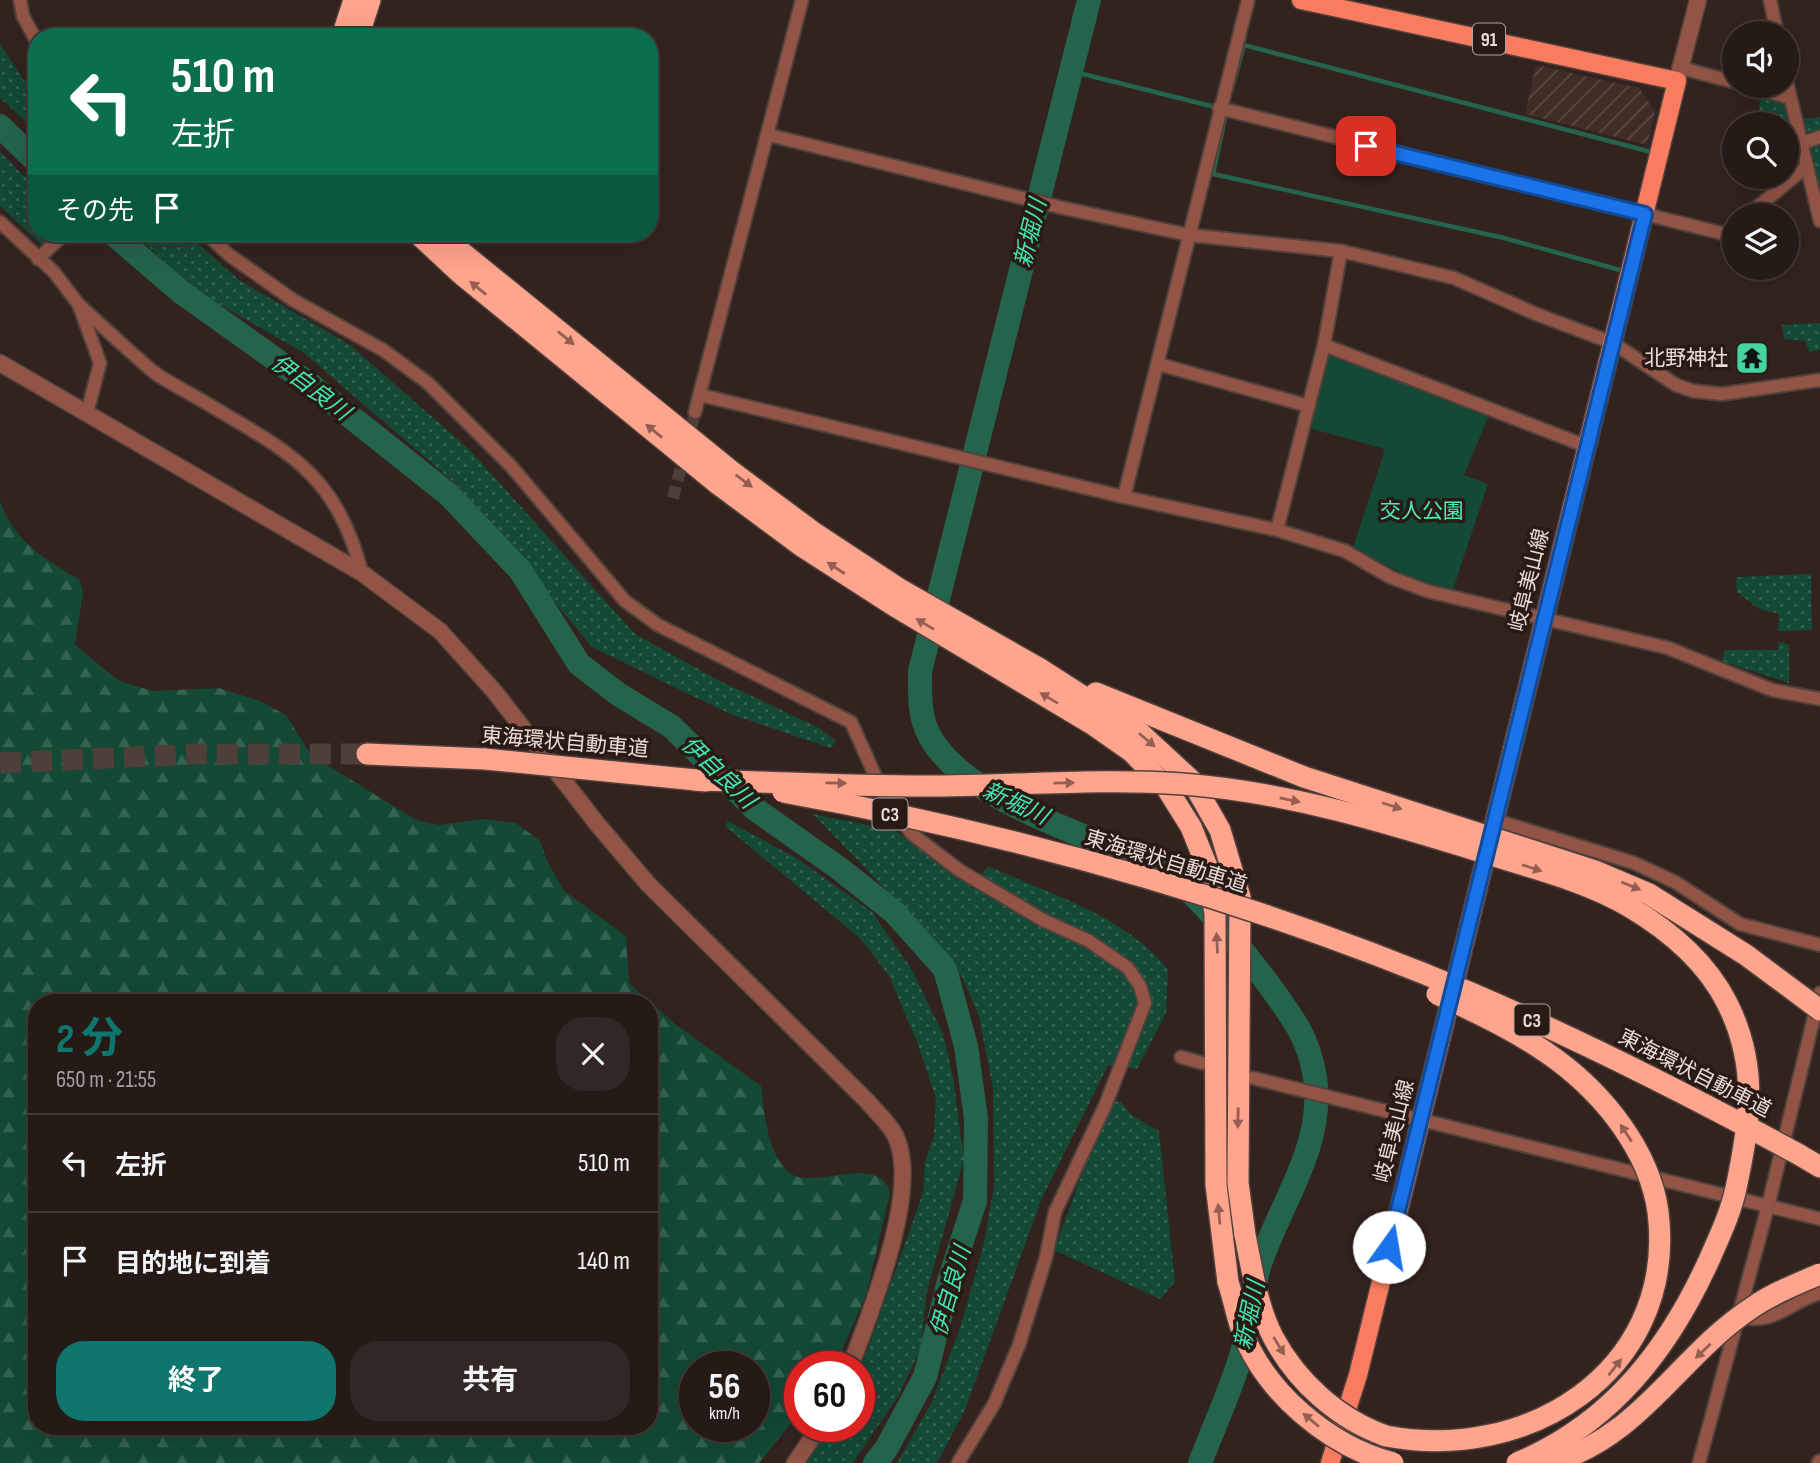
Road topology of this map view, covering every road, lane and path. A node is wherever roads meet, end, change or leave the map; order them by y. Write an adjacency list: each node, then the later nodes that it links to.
1 (20, 0): 10 (street)
2 (354, 0): 11 (highway)
3 (370, 0): 12 (highway)
4 (802, 0): 17 (street)
5 (1248, 0): 16 (street)
6 (1301, 0): 13 (main road, 91)
7 (1698, 0): 13 (street)
8 (1770, 0): 9 (street)
9 (1774, 21)
10 (29, 28)
11 (345, 28)
12 (361, 28)
13 (1679, 75): 14 (street); 22 (main road, 岐阜美山線)
14 (1722, 80)
15 (1790, 98): 19 (street)
16 (1219, 108): 22 (street); 26 (street)
17 (769, 135): 26 (street); 39 (street)
18 (1820, 137): 19 (street)
19 (1803, 144): 20 (street)
20 (1807, 166): 21 (street); 23 (street)
21 (1762, 203)
22 (1645, 214): 25 (street); 34 (main road, 岐阜美山線)
23 (1820, 221)
24 (0, 222): 32 (street)
25 (1722, 233)
26 (1189, 234): 31 (street); 36 (street)
27 (55, 242): 32 (street)
28 (215, 242): 73 (street)
29 (426, 242): 47 (highway, one-way to 29)
30 (449, 242): 47 (highway, one-way to 47)
31 (1341, 251): 34 (street); 35 (street)
32 (38, 259): 33 (street)
33 (79, 305): 42 (street); 46 (street)
34 (1613, 343): 38 (street); 43 (main road, 岐阜美山線)
35 (1324, 345): 40 (street); 43 (street)
36 (1158, 364): 40 (street); 44 (street)
37 (2, 368): 42 (street)
38 (1820, 380)
39 (700, 395): 41 (street); 44 (street)
40 (1309, 406): 45 (street)
41 (695, 412)
42 (87, 413): 46 (street)
43 (1586, 446): 48 (main road, 岐阜美山線)
44 (1124, 497): 45 (street)
45 (1277, 530): 48 (street)
46 (362, 573): 69 (street)
47 (897, 598): 49 (highway)
48 (1543, 618): 51 (street); 54 (main road, 岐阜美山線)
49 (960, 635): 50 (highway); 75 (highway, one-way to 49, bridge)
50 (1042, 670): 55 (highway, one-way to 55); 58 (highway, one-way to 58, bridge)
51 (1820, 699)
52 (367, 754): 53 (highway, 東海環状自動車道 / C3, bridge)
53 (695, 780): 55 (highway, 東海環状自動車道 / C3, bridge); 76 (highway, one-way to 76, bridge)
54 (1495, 820): 56 (street); 62 (main road, 岐阜美山線)
55 (1247, 905): 55 (highway, one-way to 55, bridge); 63 (highway, 東海環状自動車道 / C3, bridge)
56 (1820, 945)
57 (1820, 993): 64 (street)
58 (1820, 1010)
59 (1181, 1057): 60 (street)
60 (1202, 1063)
61 (1253, 1078): 62 (street)
62 (1420, 1119): 64 (street); 74 (main road, 岐阜美山線)
63 (1820, 1167)
64 (1768, 1206): 65 (street); 68 (street)
65 (1820, 1219)
66 (1820, 1274): 77 (highway, one-way to 77, bridge)
67 (1820, 1293): 68 (street)
68 (1739, 1317): 71 (street)
69 (856, 1351)
70 (809, 1442): 72 (street)
71 (1702, 1462)
72 (795, 1463)
73 (958, 1463)
74 (1330, 1463)
75 (1393, 1463)
76 (1517, 1463)
77 (1552, 1463)

